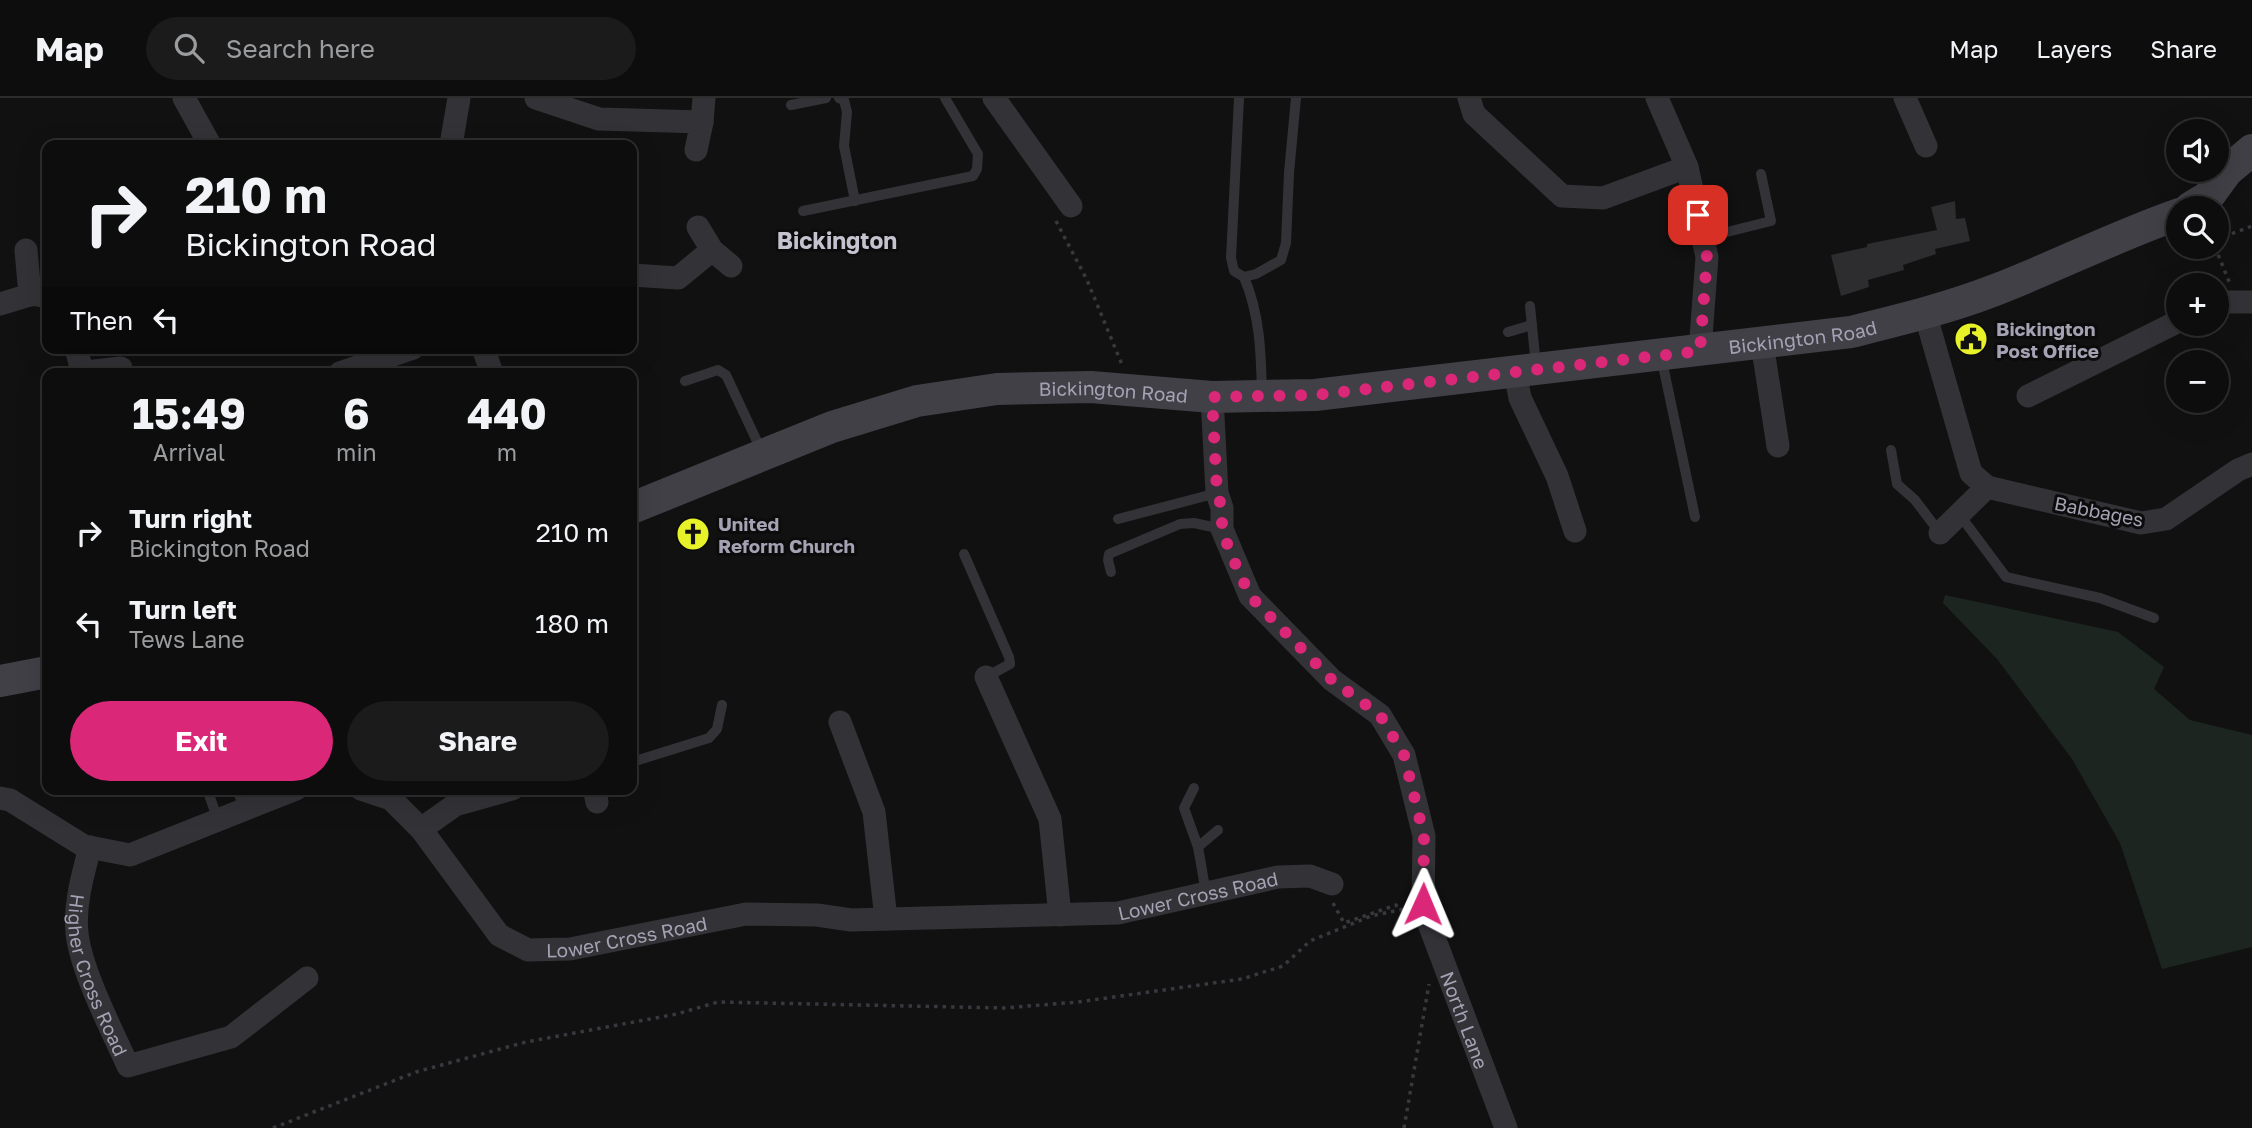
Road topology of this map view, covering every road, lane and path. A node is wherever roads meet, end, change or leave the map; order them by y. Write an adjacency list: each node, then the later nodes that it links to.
1 (184, 98): 16 (street)
2 (459, 98): 17 (street)
3 (536, 98): 15 (street)
4 (704, 98): 15 (street)
5 (826, 98): 14 (lane)
6 (839, 98): 24 (lane)
7 (945, 98): 24 (lane)
8 (993, 98): 26 (street)
9 (1239, 98): 37 (lane)
10 (1296, 98): 37 (lane)
11 (1469, 98): 21 (street)
12 (1657, 98): 21 (street)
13 (1905, 98): 18 (street)
14 (791, 105)
15 (702, 122): 19 (street)
16 (208, 140)
17 (452, 140)
18 (1926, 146)
19 (696, 150)
20 (2252, 150): 23 (main road)
21 (1687, 167): 31 (street)
22 (1761, 174): 31 (lane)
23 (2209, 196)
24 (855, 201): 25 (lane)
25 (803, 211)
26 (1062, 212): 53 (path)
27 (2166, 219): 42 (main road, Bickington Road)
28 (2252, 226): 30 (path)
29 (698, 227): 33 (street)
30 (2229, 234)
31 (1703, 239): 47 (street)
32 (26, 250): 38 (street)
33 (712, 250): 35 (street); 36 (street)
34 (2220, 259): 39 (path)
35 (731, 266)
36 (637, 275)
37 (1244, 276): 54 (lane)
38 (39, 296): 40 (street)
39 (2236, 302)
40 (0, 304)
41 (1530, 306): 43 (lane)
42 (1925, 313): 46 (main road, Bickington Road); 61 (street)
43 (1532, 325): 45 (lane); 51 (lane)
44 (2166, 327): 55 (street)
45 (1508, 332)
46 (1762, 344): 47 (main road, Bickington Road); 57 (street)
47 (1700, 351): 49 (main road, Bickington Road)
48 (395, 354): 50 (street)
49 (1660, 355): 51 (main road, Bickington Road); 65 (lane)
50 (355, 368)
51 (1526, 371): 54 (main road, Bickington Road); 68 (street)
52 (685, 380): 59 (lane)
53 (1129, 390): 56 (main road, Bickington Road); 59 (main road, Bickington Road)
54 (1262, 396): 56 (main road, Bickington Road)
55 (2028, 396)
56 (1212, 397): 62 (street, North Lane)
57 (1778, 446)
58 (1891, 450): 69 (lane)
59 (763, 454): 63 (main road, Bickington Road)
60 (2245, 467): 61 (street, Babbages)
61 (1987, 487): 64 (street)
62 (1217, 493): 66 (lane); 67 (street, North Lane)
63 (637, 506)
64 (1959, 514): 69 (street); 72 (lane)
65 (1695, 517)
66 (1118, 519)
67 (1222, 529): 71 (lane); 93 (street, North Lane)
68 (1575, 531)
69 (1940, 533)
70 (964, 554): 74 (lane)
71 (1111, 572)
72 (2154, 618)
73 (42, 673): 75 (main road)
74 (986, 677): 95 (street)
75 (0, 681)
76 (722, 705): 78 (lane)
77 (840, 722): 96 (street)
78 (637, 760)
79 (1194, 788): 90 (lane)
80 (209, 795): 86 (lane)
81 (263, 795): 85 (street)
82 (379, 795): 87 (street, Lower Cross Road)
83 (491, 795): 87 (street)
84 (0, 798): 89 (street)
85 (241, 799): 86 (street)
86 (218, 820): 89 (street)
87 (421, 829): 96 (street, Lower Cross Road)
88 (1218, 830): 90 (lane)
89 (90, 847): 97 (street, Higher Cross Road)
90 (1198, 847): 92 (lane)
91 (1326, 882): 92 (street, Lower Cross Road); 94 (path)
92 (1206, 893): 95 (street, Lower Cross Road)
93 (1423, 904): 94 (path); 101 (street, North Lane)
94 (1398, 910): 99 (path)
95 (1060, 915): 96 (street, Lower Cross Road)
96 (886, 919)
97 (307, 978)
98 (1429, 984): 100 (path)
99 (273, 1128)
100 (1404, 1128)
101 (1506, 1128)

